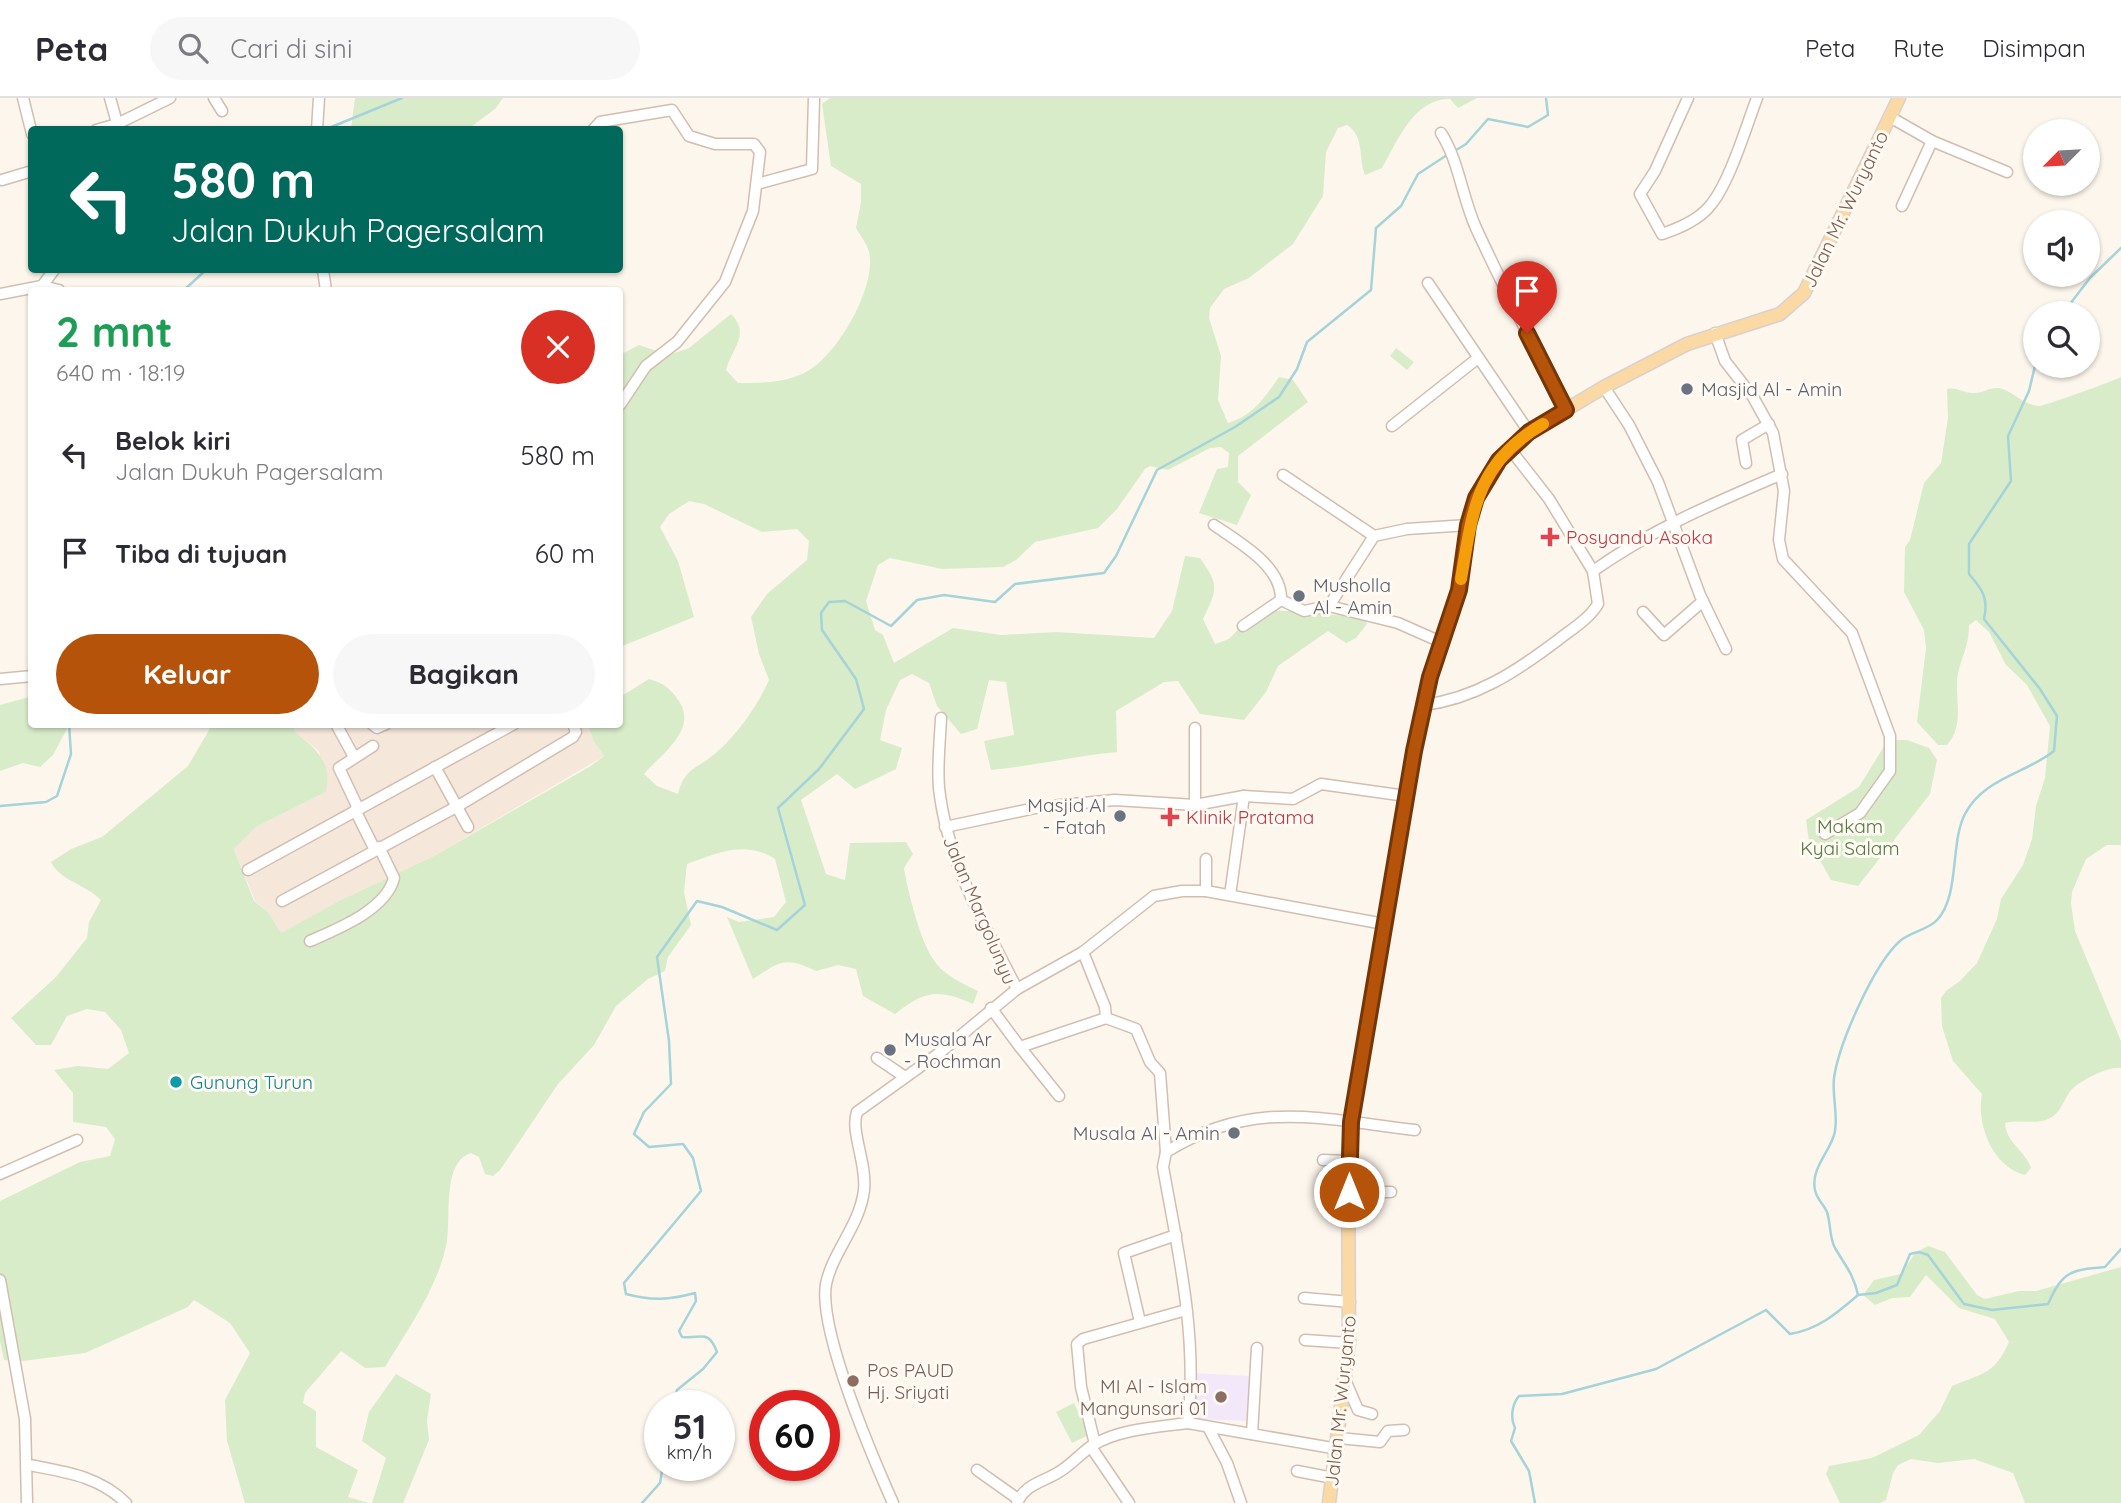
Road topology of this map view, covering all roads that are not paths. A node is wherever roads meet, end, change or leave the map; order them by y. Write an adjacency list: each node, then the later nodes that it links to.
1 (23, 98): 12 (street)
2 (110, 98): 13 (street)
3 (170, 98): 14 (street)
4 (214, 98): 10 (street)
5 (319, 98): 15 (street)
6 (814, 98): 22 (street)
7 (1688, 98): 8 (street)
8 (1758, 98)
9 (1899, 98): 11 (main road, Jalan Mr. Wuryanto)
10 (222, 110)
11 (1890, 117): 18 (street); 31 (main road, Jalan Mr. Wuryanto)
12 (30, 126)
13 (118, 126)
14 (120, 126)
15 (317, 126)
16 (596, 126): 22 (street)
17 (1441, 133): 35 (street)
18 (1931, 141): 19 (street); 23 (street)
19 (2007, 172)
20 (28, 173): 21 (street)
21 (2, 180)
22 (757, 184): 34 (street)
23 (1902, 206)
24 (52, 273): 26 (street)
25 (1428, 283): 32 (street)
26 (43, 286): 27 (street); 28 (street)
27 (38, 287)
28 (47, 287)
29 (28, 289): 30 (street)
30 (0, 294)
31 (1715, 333): 33 (main road, Jalan Mr. Wuryanto); 36 (street)
32 (1478, 358): 37 (street); 38 (street)
33 (1604, 387): 35 (main road, Jalan Mr. Wuryanto); 43 (street)
34 (623, 400)
35 (1566, 410): 38 (main road, Jalan Mr. Wuryanto)
36 (1769, 424): 40 (street); 41 (street)
37 (1392, 426)
38 (1529, 432): 39 (main road, Jalan Mr. Wuryanto)
39 (1510, 449): 45 (main road, Jalan Mr. Wuryanto); 47 (street)
40 (1746, 463)
41 (1782, 474): 43 (street); 73 (street)
42 (1283, 475): 46 (street)
43 (1671, 521): 47 (street); 49 (street)
44 (1214, 525): 48 (street)
45 (1468, 525): 46 (street); 53 (main road, Jalan Mr. Wuryanto)
46 (1374, 536): 50 (street)
47 (1593, 571): 57 (street)
48 (1281, 600): 50 (street); 52 (street)
49 (1703, 601): 51 (street); 54 (street)
50 (1329, 606): 53 (street)
51 (1643, 612)
52 (1242, 626)
53 (1441, 642): 57 (main road, Jalan Mr. Wuryanto)
54 (1726, 649)
55 (28, 676): 56 (street)
56 (0, 679)
57 (1423, 705): 67 (main road, Jalan Mr. Wuryanto)
58 (941, 718): 72 (street, Jalan Margolunyu)
59 (338, 728): 64 (street)
60 (507, 728): 65 (street)
61 (574, 728): 69 (street)
62 (1195, 728): 68 (street)
63 (373, 747): 64 (street)
64 (354, 757): 70 (street)
65 (435, 767): 69 (street); 70 (street)
66 (1244, 796): 67 (street); 68 (street); 78 (street)
67 (1406, 796): 80 (main road, Jalan Mr. Wuryanto)
68 (1195, 805): 72 (street)
69 (458, 806): 71 (street); 74 (street)
70 (356, 809): 74 (street); 76 (street)
71 (468, 827)
72 (945, 827): 83 (street, Jalan Margolunyu)
73 (1825, 834)
74 (377, 848): 79 (street); 81 (street)
75 (1206, 859): 77 (street)
76 (248, 870)
77 (1206, 891): 78 (street); 82 (street)
78 (1230, 895): 80 (street)
79 (282, 901)
80 (1384, 924): 90 (main road, Jalan Mr. Wuryanto)
81 (310, 941)
82 (1083, 952): 83 (street); 85 (street)
83 (1017, 989): 84 (street, Jalan Margolunyu)
84 (991, 1007): 86 (street, Jalan Margolunyu); 88 (street, Jalan Margolunyu)
85 (1106, 1018): 86 (street); 93 (street)
86 (1020, 1047): 89 (street, Jalan Margolunyu)
87 (877, 1058): 88 (street)
88 (905, 1077): 123 (street, Jalan Margolunyu)
89 (1059, 1096)
90 (1351, 1122): 91 (street); 93 (street); 95 (main road, Jalan Mr. Wuryanto)
91 (1415, 1130)
92 (76, 1140): 96 (street)
93 (1166, 1152): 99 (street)
94 (1324, 1160): 95 (street)
95 (1348, 1161): 97 (main road, Jalan Mr. Wuryanto)
96 (0, 1174)
97 (1349, 1192): 98 (street); 102 (main road, Jalan Mr. Wuryanto)
98 (1391, 1192)
99 (1176, 1235): 103 (street); 104 (street)
100 (0, 1280): 116 (street)
101 (1304, 1298): 102 (street)
102 (1350, 1303): 106 (main road, Jalan Mr. Wuryanto)
103 (1186, 1310): 104 (street); 110 (street)
104 (1140, 1322): 115 (street)
105 (1305, 1340): 106 (street)
106 (1349, 1343): 108 (main road, Jalan Mr. Wuryanto)
107 (1256, 1348): 113 (street)
108 (1346, 1382): 109 (street); 114 (main road, Jalan Mr. Wuryanto)
109 (1373, 1414)
110 (1188, 1423): 111 (street); 115 (street)
111 (1208, 1427): 113 (street); 125 (street)
112 (1404, 1430): 114 (street)
113 (1252, 1434): 114 (street)
114 (1339, 1444): 119 (main road, Jalan Mr. Wuryanto)
115 (1093, 1446): 120 (street); 124 (street)
116 (29, 1465): 121 (street); 122 (street)
117 (977, 1470): 120 (street)
118 (1297, 1471): 119 (street)
119 (1333, 1478): 126 (main road, Jalan Mr. Wuryanto)
120 (1017, 1501)
121 (27, 1503)
122 (126, 1503)
123 (893, 1503)
124 (1129, 1503)
125 (1241, 1503)
126 (1329, 1503)

